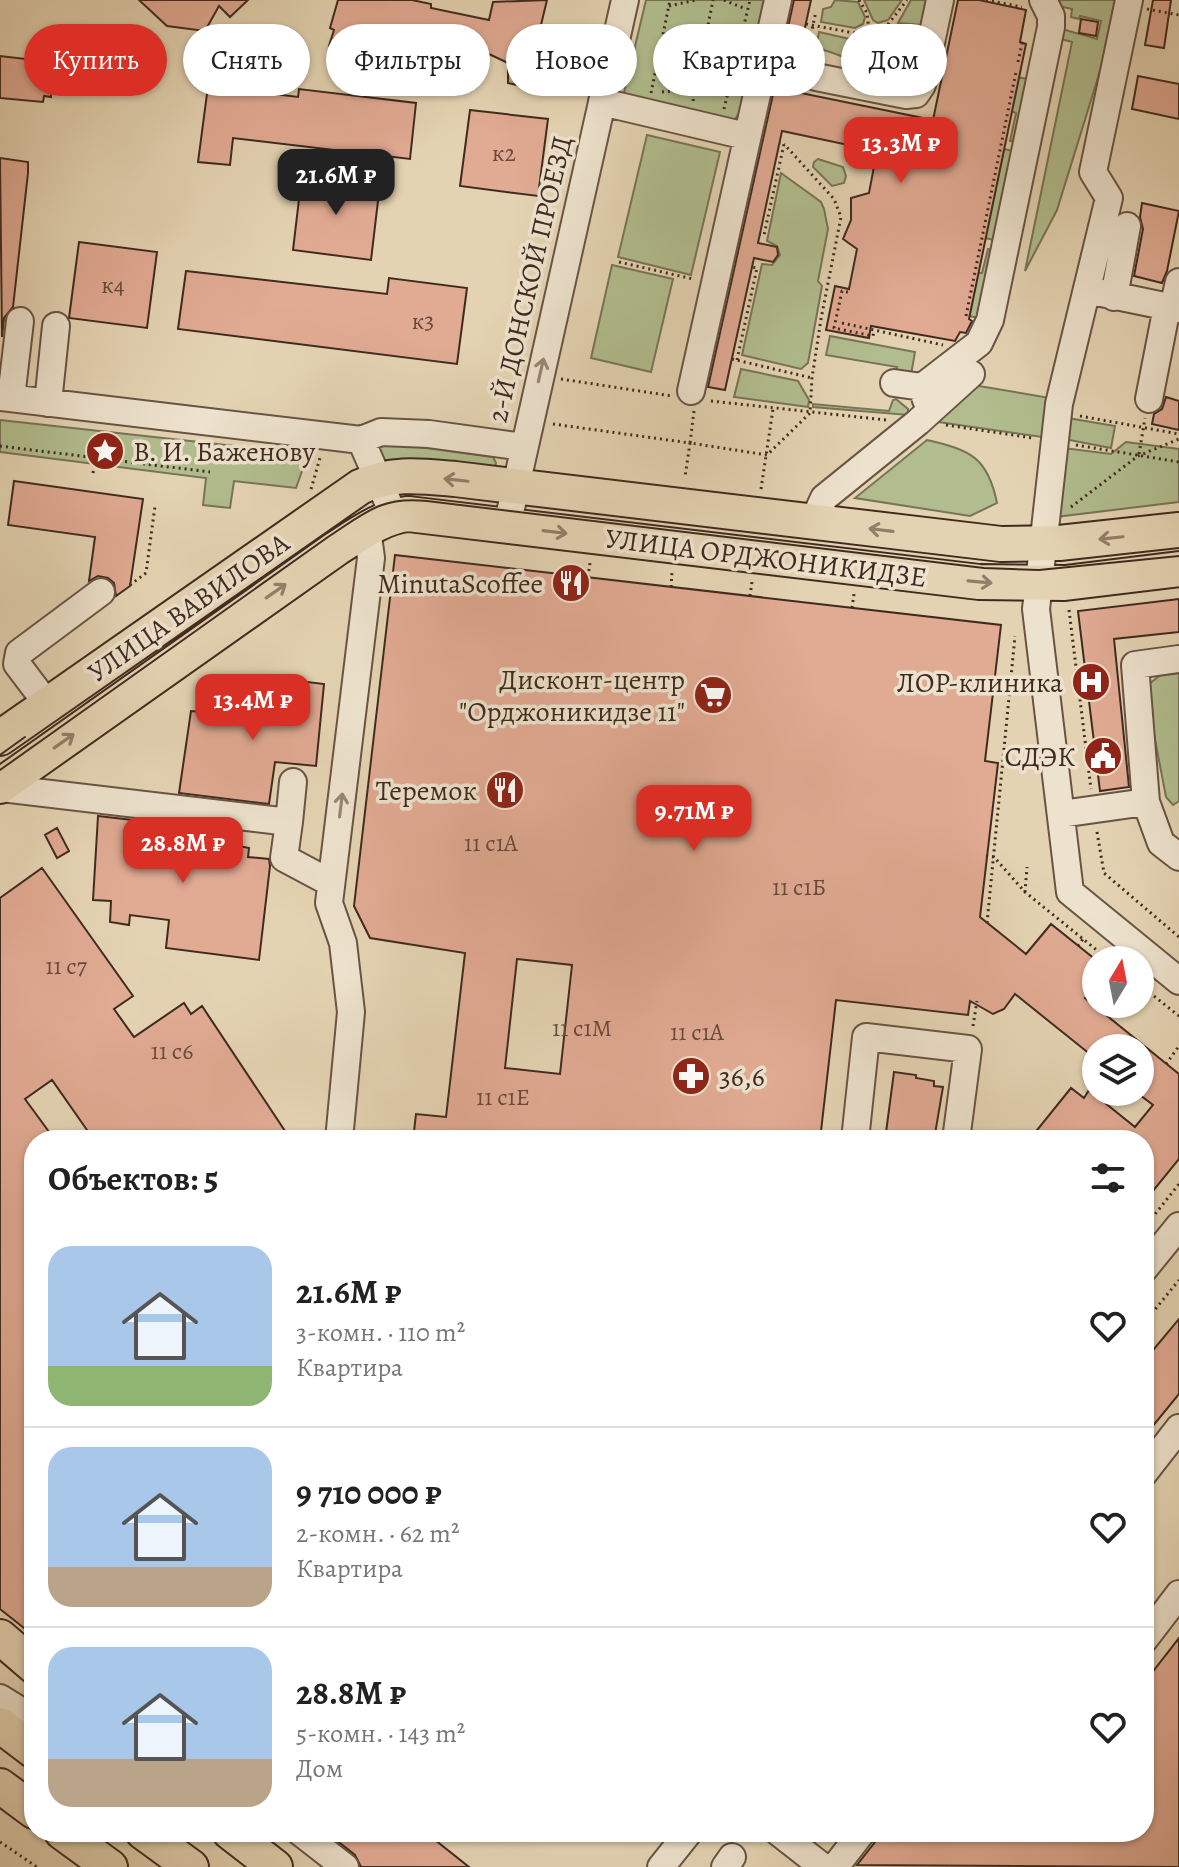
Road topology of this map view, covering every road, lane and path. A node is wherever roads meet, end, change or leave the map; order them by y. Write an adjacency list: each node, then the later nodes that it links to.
1 (625, 0): 32 (street, 2-Й ДОНСКОЙ ПРОЕЗД)
2 (670, 0): 15 (path)
3 (696, 0): 15 (path)
4 (713, 0): 19 (path)
5 (724, 0): 16 (path)
6 (750, 0): 16 (path)
7 (778, 0): 35 (street)
8 (859, 0): 21 (path)
9 (907, 0): 22 (path)
10 (940, 0): 26 (street)
11 (986, 0): 12 (path)
12 (1001, 3): 14 (path)
13 (1128, 3): 17 (path); 43 (street)
14 (1034, 4): 54 (street)
15 (669, 6): 18 (path)
16 (748, 10): 20 (path)
17 (1179, 15)
18 (665, 24)
19 (708, 24)
20 (745, 24)
21 (868, 24)
22 (888, 24)
23 (1023, 39): 24 (path)
24 (1018, 62)
25 (1016, 72): 47 (path)
26 (825, 79)
27 (653, 83): 28 (path)
28 (651, 93): 31 (path)
29 (694, 96): 33 (path)
30 (728, 96): 34 (path)
31 (655, 98)
32 (602, 102): 35 (street); 74 (street, 2-Й ДОНСКОЙ ПРОЕЗД, one-way to 32)
33 (692, 109)
34 (718, 113)
35 (746, 136): 41 (street)
36 (1127, 226): 45 (street)
37 (759, 234): 48 (path)
38 (619, 262): 40 (path)
39 (752, 267): 56 (path)
40 (681, 277): 41 (path); 41 (path)
41 (705, 281): 59 (street)
42 (1179, 282): 46 (street)
43 (1087, 290): 45 (street); 64 (street)
44 (848, 292): 53 (path)
45 (1114, 297): 46 (street)
46 (1173, 308): 60 (street)
47 (966, 316)
48 (821, 319): 50 (path); 56 (path)
49 (20, 321): 58 (street)
50 (828, 321)
51 (842, 323): 53 (path)
52 (56, 326): 61 (street)
53 (874, 330): 54 (path)
54 (971, 362): 62 (street)
55 (557, 378): 59 (path)
56 (812, 378): 65 (path)
57 (894, 383): 62 (street)
58 (5, 397): 61 (street)
59 (693, 397): 63 (path); 72 (path)
60 (1149, 399): 67 (path)
61 (48, 403): 70 (street)
62 (924, 406): 65 (path); 71 (path); 89 (street)
63 (773, 409): 65 (path); 75 (path)
64 (1058, 412): 67 (path); 71 (street)
65 (810, 413): 75 (path)
66 (548, 423): 72 (path)
67 (1143, 427): 69 (path); 76 (path)
68 (99, 429): 77 (path)
69 (1179, 436): 76 (path)
70 (361, 440): 74 (street); 84 (street)
71 (1054, 441): 76 (path); 93 (street)
72 (690, 443): 75 (path); 83 (path)
73 (0, 446): 77 (path)
74 (524, 447): 85 (street, 2-Й ДОНСКОЙ ПРОЕЗД)
75 (767, 455): 86 (path)
76 (1138, 456): 78 (path); 88 (path)
77 (95, 458): 79 (path); 81 (path)
78 (1179, 462)
79 (204, 471): 80 (path); 82 (path)
80 (210, 472)
81 (93, 473)
82 (203, 477)
83 (685, 477)
84 (378, 479): 85 (main road, УЛИЦА ОРДЖОНИКИДЗЕ, one-way to 84); 90 (street); 111 (main road, УЛИЦА ВАВИЛОВА)
85 (515, 487): 89 (main road, УЛИЦА ОРДЖОНИКИДЗЕ); 91 (street, 2-Й ДОНСКОЙ ПРОЕЗД)
86 (761, 489)
87 (155, 506): 101 (path)
88 (1067, 510)
89 (813, 522): 93 (main road, УЛИЦА ОРДЖОНИКИДЗЕ, one-way to 89)
90 (381, 523): 91 (main road, УЛИЦА ОРДЖОНИКИДЗЕ); 99 (street); 113 (main road, УЛИЦА ВАВИЛОВА, one-way to 90)
91 (507, 526): 100 (main road, УЛИЦА ОРДЖОНИКИДЗЕ, one-way to 100)
92 (1179, 530): 93 (main road, УЛИЦА ОРДЖОНИКИДЗЕ, one-way to 93)
93 (1042, 544): 100 (street)
94 (590, 563): 97 (path)
95 (1179, 569): 100 (main road, УЛИЦА ОРДЖОНИКИДЗЕ)
96 (672, 572): 102 (path)
97 (588, 577)
98 (752, 582): 105 (path)
99 (368, 583): 106 (street); 123 (street, one-way to 99)
100 (1037, 584): 117 (street)
101 (130, 585)
102 (671, 587)
103 (101, 592): 111 (street)
104 (854, 594): 108 (path)
105 (750, 596)
106 (343, 601)
107 (1068, 604): 116 (path)
108 (852, 608)
109 (1016, 625): 120 (path)
110 (1179, 659): 115 (street)
111 (48, 705): 112 (main road, УЛИЦА ВАВИЛОВА)
112 (0, 738)
113 (4, 775): 118 (street)
114 (293, 782): 118 (street)
115 (1146, 802): 116 (street); 121 (street)
116 (1094, 809): 117 (street); 126 (path)
117 (1061, 814): 130 (street)
118 (289, 822): 123 (street)
119 (986, 856): 120 (path)
120 (994, 857): 124 (path); 125 (path)
121 (1179, 857)
122 (1027, 867): 124 (path)
123 (331, 883): 137 (street)
124 (1025, 892): 127 (path)
125 (987, 923)
126 (1179, 937)
127 (1083, 939): 128 (path); 129 (path)
128 (1078, 946)
129 (1092, 946)
130 (1179, 981)
131 (1154, 996): 133 (path)
132 (977, 1001): 135 (path)
133 (1179, 1016)
134 (1179, 1046): 136 (path)
135 (968, 1049): 138 (street); 139 (street)
136 (1166, 1064)
137 (340, 1130)
138 (856, 1130)
139 (957, 1130)
140 (1179, 1184): 141 (path)
141 (1154, 1215)
142 (1179, 1226): 143 (street)
143 (1154, 1257)
144 (1179, 1280): 145 (path)
145 (1154, 1311)
146 (1179, 1428): 147 (street)
147 (1154, 1460)
148 (1179, 1594): 149 (street)
149 (1154, 1627)
150 (0, 1637): 151 (main road)
151 (24, 1657)
152 (0, 1698): 153 (street)
153 (24, 1713)
154 (0, 1725): 155 (main road)
155 (24, 1743)
156 (0, 1786): 157 (main road)
157 (24, 1804)
158 (0, 1842): 166 (path)
159 (76, 1842): 167 (main road)
160 (157, 1842): 168 (main road)
161 (243, 1842): 169 (main road)
162 (313, 1842): 170 (street)
163 (681, 1842): 171 (street)
164 (791, 1842): 172 (street)
165 (854, 1842): 173 (street)
166 (37, 1867)
167 (110, 1867)
168 (191, 1867)
169 (275, 1867)
170 (345, 1867)
171 (661, 1867)
172 (823, 1867)
173 (835, 1867)

